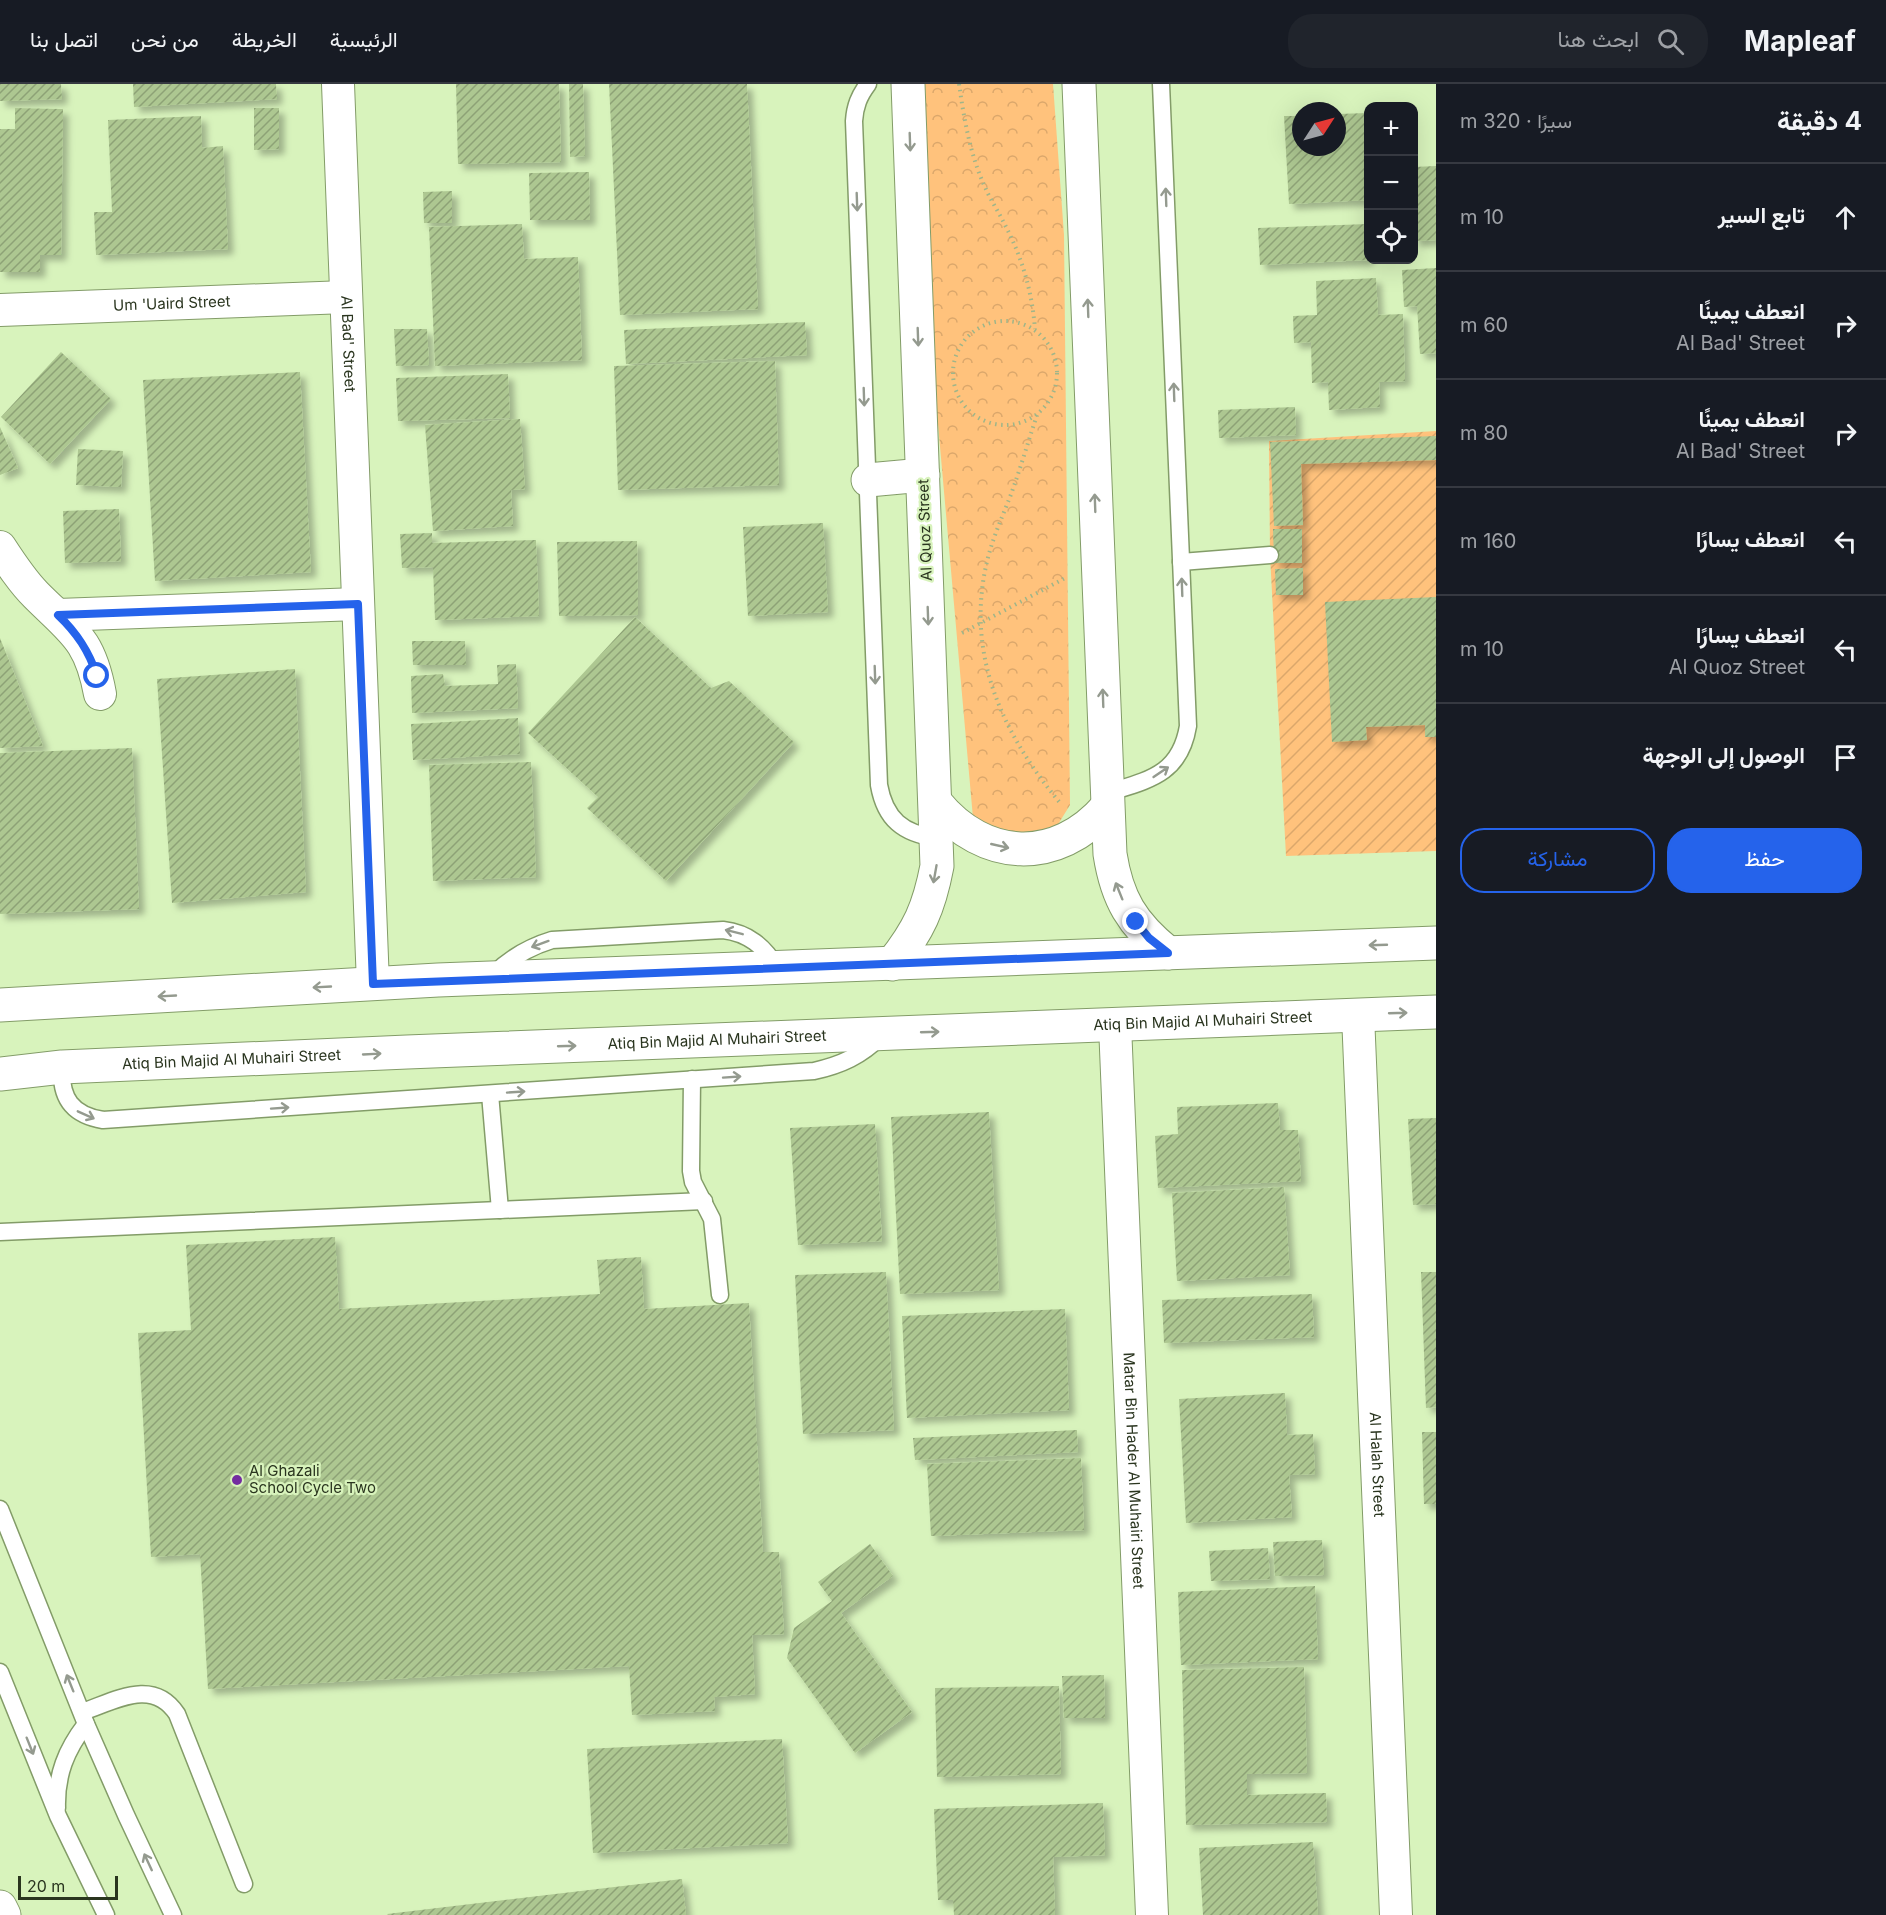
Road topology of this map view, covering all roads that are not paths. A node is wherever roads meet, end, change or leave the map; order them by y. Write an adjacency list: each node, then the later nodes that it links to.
1 (338, 84): 6 (street, Al Bad' Street)
2 (868, 84): 9 (lane, one-way to 9)
3 (908, 84): 8 (street, Al Quoz Street, one-way to 8)
4 (1079, 84): 17 (street, one-way to 4)
5 (1161, 84): 12 (lane, one-way to 5)
6 (346, 297): 7 (street, Um 'Uaird Street); 13 (street, Al Bad' Street)
7 (0, 310)
8 (923, 475): 9 (street); 16 (street, Al Quoz Street, one-way to 16)
9 (868, 480): 18 (lane, one-way to 18)
10 (0, 547): 14 (street)
11 (1270, 555): 12 (lane)
12 (1181, 562): 17 (lane, one-way to 12)
13 (358, 604): 14 (street); 22 (street, Al Bad' Street)
14 (58, 615): 15 (street)
15 (100, 694)
16 (936, 803): 17 (street, one-way to 17); 18 (street, Al Quoz Street)
17 (1100, 809): 20 (street, one-way to 17)
18 (937, 838): 21 (street, Al Quoz Street, one-way to 21)
19 (1436, 943): 20 (street, one-way to 20)
20 (1168, 953): 21 (street)
21 (892, 964): 22 (street, one-way to 22)
22 (373, 984): 23 (street, one-way to 23)
23 (0, 1005)
24 (1436, 1012): 25 (street, Atiq Bin Majid Al Muhairi Street, one-way to 24)
25 (1358, 1015): 26 (street, Atiq Bin Majid Al Muhairi Street); 46 (street, Al Halah Street)
26 (1115, 1025): 27 (street, Atiq Bin Majid Al Muhairi Street, one-way to 26); 45 (street, Matar Bin Hader Al Muhairi Street)
27 (884, 1034): 28 (street, Atiq Bin Majid Al Muhairi Street, one-way to 27); 30 (lane, one-way to 27)
28 (62, 1067): 29 (street, Atiq Bin Majid Al Muhairi Street); 31 (lane, one-way to 31)
29 (0, 1074)
30 (692, 1079): 31 (lane, one-way to 30); 32 (lane)
31 (490, 1094): 33 (lane)
32 (704, 1201): 33 (lane); 35 (lane)
33 (500, 1210): 34 (lane)
34 (0, 1232)
35 (720, 1295)
36 (0, 1509): 38 (lane, one-way to 36)
37 (0, 1672): 39 (lane, one-way to 39)
38 (84, 1718): 39 (lane); 40 (lane); 44 (lane, one-way to 38)
39 (58, 1816): 43 (lane)
40 (244, 1884)
41 (0, 1906): 42 (street)
42 (4, 1915)
43 (106, 1915)
44 (172, 1915)
45 (1152, 1915)
46 (1396, 1915)

